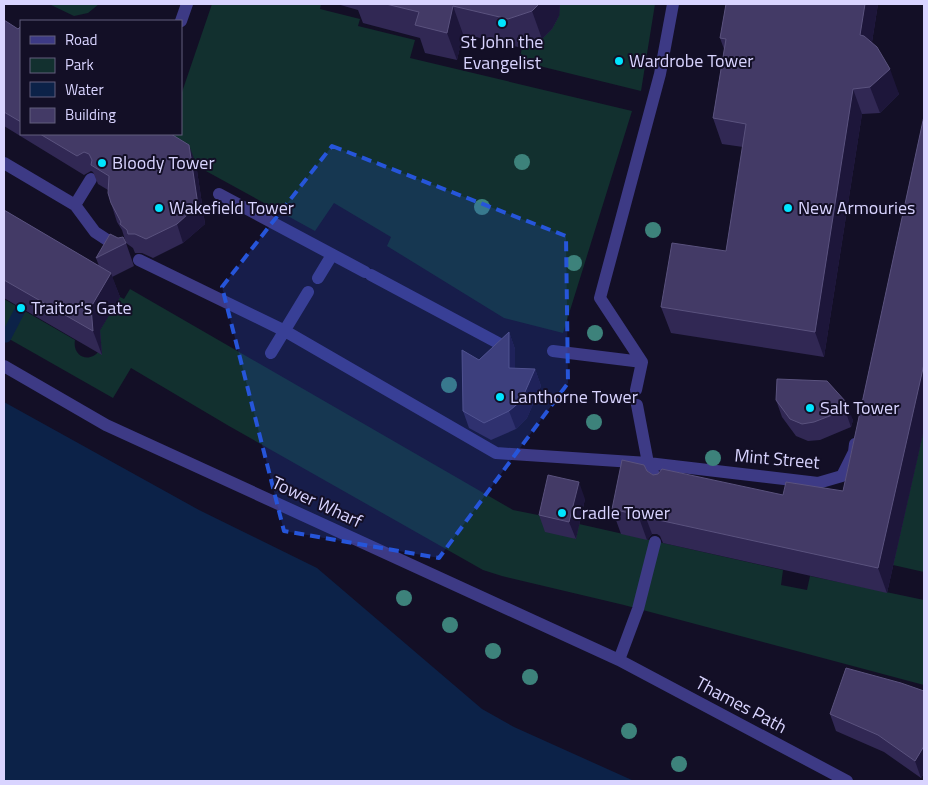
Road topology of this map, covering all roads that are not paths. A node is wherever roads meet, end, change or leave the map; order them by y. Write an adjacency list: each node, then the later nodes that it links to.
1 (187, 4): 3 (street)
2 (673, 4): 17 (street)
3 (181, 20)
4 (4, 163): 7 (street)
5 (91, 179): 7 (street)
6 (219, 194): 9 (street)
7 (75, 205): 8 (street)
8 (128, 253)
9 (332, 254): 11 (street); 14 (street)
10 (139, 260): 13 (street)
11 (318, 278)
12 (308, 292): 13 (street)
13 (285, 331): 16 (street); 22 (street)
14 (500, 344)
15 (553, 351): 17 (street)
16 (271, 353)
17 (642, 362): 19 (street)
18 (4, 366): 25 (street, Tower Wharf)
19 (636, 390)
20 (637, 405): 22 (street)
21 (858, 433): 22 (street, Mint Street)
22 (648, 463): 23 (street)
23 (663, 492)
24 (655, 542): 25 (street)
25 (620, 660): 26 (street, Thames Path)
26 (847, 781)

